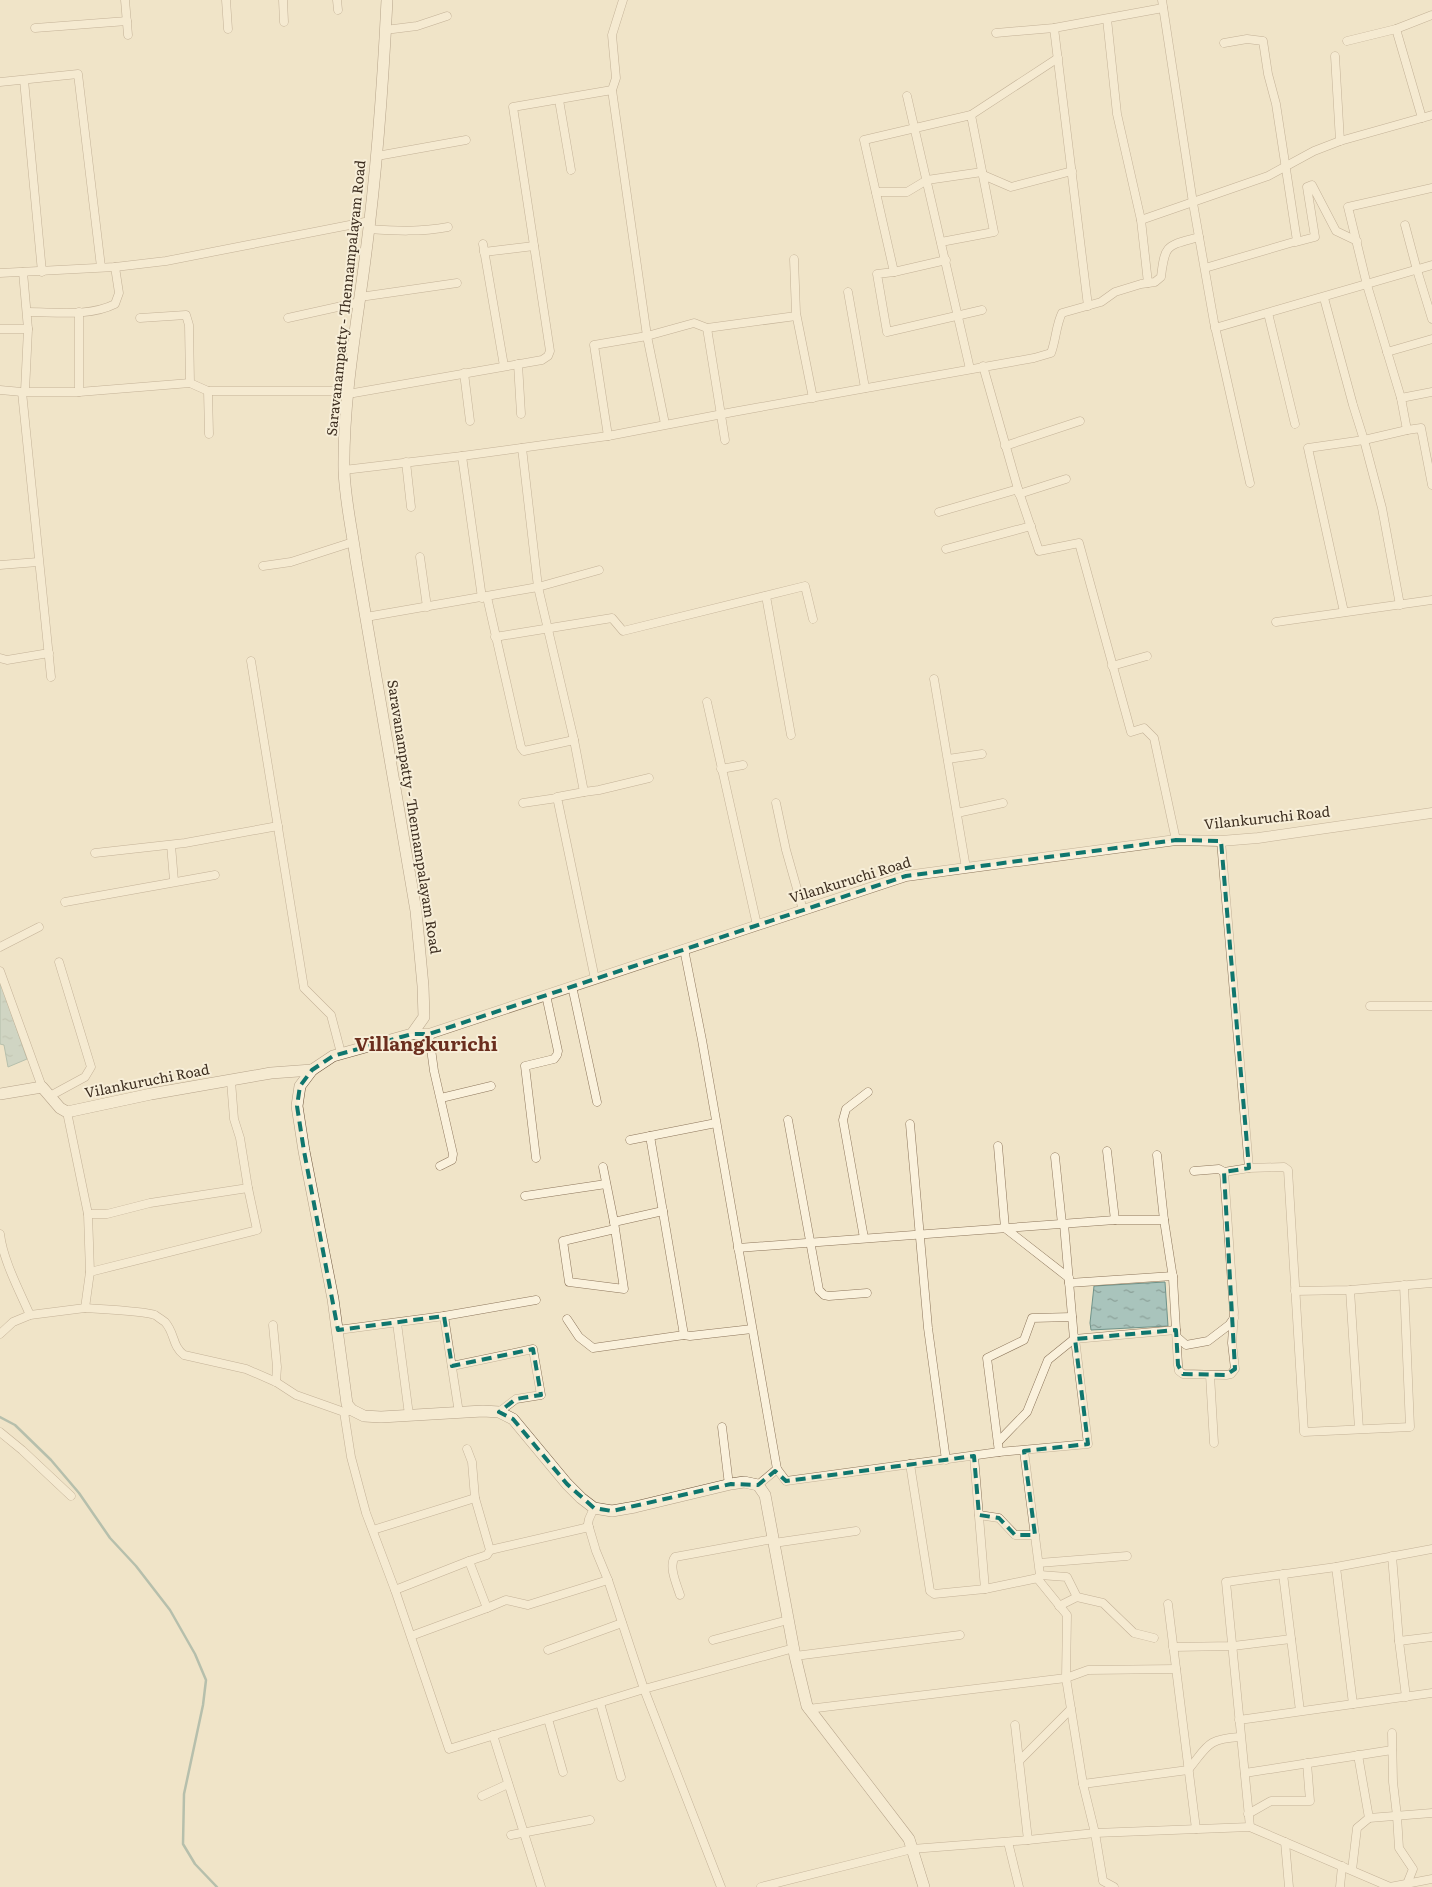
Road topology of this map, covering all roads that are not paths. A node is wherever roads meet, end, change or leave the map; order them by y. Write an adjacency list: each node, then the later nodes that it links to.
1 (125, 0): 12 (street)
2 (226, 0): 16 (street)
3 (283, 0): 13 (street)
4 (337, 0): 8 (street)
5 (387, 0): 18 (main road, Saravanampatty - Thennampalayam Road)
6 (623, 0): 27 (street)
7 (1162, 4): 11 (street); 44 (street)
8 (338, 10)
9 (1432, 15): 17 (street)
10 (447, 16): 18 (street)
11 (1107, 18): 15 (street); 45 (street)
12 (127, 22): 14 (street); 20 (street)
13 (284, 22)
14 (35, 28)
15 (1054, 28): 19 (street); 24 (street)
16 (228, 29)
17 (1396, 29): 21 (street); 32 (street)
18 (385, 30): 36 (main road, Saravanampatty - Thennampalayam Road)
19 (996, 33)
20 (128, 35)
21 (1347, 41)
22 (1224, 43): 37 (street)
23 (1335, 56): 35 (street)
24 (1058, 58): 30 (street); 39 (street)
25 (24, 80): 26 (street); 57 (street); 62 (street)
26 (0, 82)
27 (612, 90): 29 (street); 85 (street)
28 (907, 96): 33 (street)
29 (559, 100): 38 (street); 53 (street)
30 (971, 115): 33 (street); 40 (street)
31 (1432, 115): 32 (street)
32 (1422, 118): 35 (street)
33 (915, 128): 41 (street); 43 (street)
34 (466, 140): 36 (street)
35 (1340, 141): 37 (street)
36 (377, 156): 46 (main road, Saravanampatty - Thennampalayam Road)
37 (1286, 166): 44 (street); 52 (street)
38 (571, 170)
39 (1072, 172): 40 (street); 71 (street)
40 (982, 173): 41 (street); 51 (street)
41 (927, 180): 43 (street); 51 (street)
42 (1432, 188): 50 (street)
43 (876, 192): 63 (street)
44 (1193, 203): 45 (street); 49 (street)
45 (1141, 220): 66 (street)
46 (369, 225): 48 (street); 58 (street); 70 (main road, Saravanampatty - Thennampalayam Road)
47 (1405, 225): 60 (street)
48 (448, 227)
49 (1199, 237): 59 (street); 66 (street)
50 (1356, 241): 52 (street); 67 (street)
51 (941, 242): 55 (street)
52 (1296, 242): 59 (street)
53 (534, 246): 88 (street); 89 (street)
54 (794, 259): 76 (street)
55 (946, 260): 63 (street); 77 (street)
56 (1432, 265): 60 (street)
57 (101, 267): 58 (street); 62 (street)
58 (115, 267): 74 (street)
59 (1204, 268): 82 (street)
60 (1416, 270): 67 (street); 80 (street)
61 (23, 272): 62 (street); 64 (street); 73 (street)
62 (42, 272)
63 (894, 272): 77 (street)
64 (0, 273)
65 (457, 282): 70 (street)
66 (1148, 283): 71 (street)
67 (1367, 285): 69 (street); 87 (street)
68 (848, 292): 94 (street)
69 (1324, 298): 75 (street); 113 (street)
70 (360, 299): 79 (street); 99 (main road, Saravanampatty - Thennampalayam Road)
71 (1088, 306): 90 (street)
72 (982, 310): 77 (street)
73 (27, 312): 74 (street); 84 (street)
74 (79, 312): 98 (street)
75 (1268, 313): 82 (street); 108 (street)
76 (796, 316): 81 (street); 101 (street)
77 (959, 316): 91 (street)
78 (140, 318): 93 (street)
79 (288, 318)
80 (1432, 318)
81 (707, 328): 85 (street); 104 (street)
82 (1215, 328): 120 (street)
83 (0, 329): 84 (street)
84 (28, 329): 96 (street)
85 (647, 336): 107 (street); 111 (street)
86 (1432, 339): 87 (street)
87 (1387, 352): 102 (street)
88 (518, 364): 89 (street); 103 (street)
89 (504, 366): 92 (street)
90 (983, 366): 91 (street); 114 (street)
91 (970, 369): 94 (street)
92 (464, 373): 99 (street); 106 (street)
93 (190, 384): 97 (street); 98 (street)
94 (865, 388): 101 (street)
95 (0, 390): 96 (street)
96 (24, 391): 98 (street); 129 (street)
97 (208, 391): 99 (street); 110 (street)
98 (79, 392)
99 (348, 392): 118 (main road, Saravanampatty - Thennampalayam Road)
100 (1432, 392): 102 (street)
101 (813, 398): 104 (street)
102 (1401, 398): 109 (street)
103 (521, 414)
104 (720, 414): 107 (street); 112 (street)
105 (1080, 420): 114 (street)
106 (470, 421)
107 (665, 424): 111 (street)
108 (1295, 424)
109 (1407, 430): 113 (street); 121 (street)
110 (210, 434)
111 (608, 436): 115 (street)
112 (725, 440)
113 (1364, 440): 137 (street); 139 (street)
114 (1004, 446): 122 (street)
115 (522, 448): 116 (street); 133 (street)
116 (462, 456): 117 (street); 135 (street)
117 (406, 462): 118 (street); 123 (street)
118 (344, 470): 126 (main road, Saravanampatty - Thennampalayam Road)
119 (1066, 479): 122 (street)
120 (1250, 483)
121 (1432, 485)
122 (1018, 492): 124 (street); 125 (street)
123 (412, 507)
124 (939, 512)
125 (1031, 526): 127 (street); 149 (street)
126 (354, 542): 131 (street); 140 (main road, Saravanampatty - Thennampalayam Road)
127 (946, 549)
128 (420, 557): 138 (street)
129 (38, 562): 130 (street); 145 (street)
130 (0, 565)
131 (264, 566)
132 (599, 570): 133 (street)
133 (538, 587): 135 (street); 143 (street)
134 (766, 596): 141 (street); 143 (street); 153 (street)
135 (484, 597): 138 (street); 144 (street)
136 (1432, 600): 137 (street)
137 (1400, 605): 139 (street)
138 (428, 607): 140 (street)
139 (1344, 612): 142 (street)
140 (366, 617): 189 (main road, Saravanampatty - Thennampalayam Road)
141 (813, 619)
142 (1276, 622)
143 (547, 629): 144 (street); 154 (street)
144 (495, 637): 154 (street)
145 (49, 653): 147 (street); 150 (street)
146 (1146, 656): 149 (street)
147 (0, 658)
148 (251, 661): 167 (street)
149 (1112, 666): 168 (street)
150 (52, 677)
151 (934, 679): 156 (street)
152 (707, 702): 158 (street)
153 (791, 735)
154 (574, 740): 160 (street)
155 (982, 754): 156 (street)
156 (948, 759): 165 (street)
157 (743, 764): 158 (street)
158 (721, 769): 177 (street)
159 (649, 778): 160 (street)
160 (584, 792): 161 (street)
161 (557, 798): 163 (street); 183 (street)
162 (776, 802): 176 (street)
163 (523, 803)
164 (1003, 803): 165 (street)
165 (957, 813): 172 (street)
166 (1432, 813): 169 (street, Vilankuruchi Road)
167 (278, 826): 170 (street); 191 (street)
168 (1176, 840): 169 (street, Vilankuruchi Road); 172 (street, Vilankuruchi Road)
169 (1221, 841): 214 (street)
170 (171, 845): 171 (street); 174 (street)
171 (95, 853)
172 (966, 868): 176 (street, Vilankuruchi Road)
173 (215, 875): 174 (street)
174 (174, 881): 175 (street)
175 (65, 902)
176 (803, 910): 177 (street, Vilankuruchi Road)
177 (756, 926): 180 (street, Vilankuruchi Road)
178 (39, 927): 179 (street)
179 (0, 947)
180 (684, 950): 183 (street, Vilankuruchi Road); 203 (street)
181 (59, 962): 198 (street)
182 (0, 971): 185 (street)
183 (595, 979): 184 (street, Vilankuruchi Road)
184 (572, 986): 186 (street, Vilankuruchi Road); 200 (street)
185 (4, 992): 195 (street)
186 (546, 995): 190 (street, Vilankuruchi Road); 211 (street)
187 (1370, 1006): 188 (street)
188 (1432, 1006)
189 (412, 1034): 190 (street, Vilankuruchi Road); 191 (main road)
190 (428, 1034): 199 (street)
191 (341, 1053): 192 (main road)
192 (312, 1070): 193 (main road, Vilankuruchi Road); 250 (main road)
193 (231, 1081): 201 (main road, Vilankuruchi Road); 218 (street)
194 (491, 1086): 199 (street)
195 (42, 1087): 197 (main road); 198 (main road)
196 (868, 1092): 229 (street)
197 (0, 1094)
198 (50, 1096): 201 (main road)
199 (441, 1098): 212 (street)
200 (598, 1102)
201 (66, 1112): 221 (street)
202 (788, 1120): 230 (street)
203 (716, 1123): 205 (street); 231 (street)
204 (910, 1124): 228 (street)
205 (650, 1136): 206 (street); 220 (street)
206 (630, 1140)
207 (998, 1146): 226 (street)
208 (1107, 1152): 222 (street)
209 (1157, 1155): 223 (street)
210 (1056, 1157): 224 (street)
211 (536, 1158)
212 (440, 1166)
213 (602, 1167): 217 (street)
214 (1250, 1168): 216 (street); 238 (street)
215 (1194, 1172): 216 (street)
216 (1224, 1172): 245 (street)
217 (606, 1184): 219 (street); 225 (street)
218 (248, 1188): 221 (street); 232 (street)
219 (525, 1196)
220 (663, 1211): 225 (street); 253 (street)
221 (88, 1214): 232 (street)
222 (1115, 1220): 223 (street); 224 (street)
223 (1164, 1220): 233 (street)
224 (1063, 1224): 226 (street); 234 (street)
225 (614, 1226): 225 (street)
226 (1005, 1228): 228 (street); 234 (street)
227 (0, 1234): 242 (street)
228 (921, 1234): 229 (street); 271 (street)
229 (864, 1238): 230 (street)
230 (811, 1242): 231 (street); 239 (street)
231 (738, 1248): 249 (street)
232 (90, 1272): 241 (street)
233 (1173, 1276): 234 (street); 252 (street)
234 (1069, 1281): 244 (street)
235 (1432, 1283): 236 (street)
236 (1404, 1285): 237 (street); 263 (street)
237 (1350, 1290): 238 (street); 263 (street)
238 (1295, 1291): 263 (street)
239 (867, 1293)
240 (536, 1300): 243 (street)
241 (85, 1308): 242 (street); 257 (street)
242 (30, 1315): 251 (street)
243 (444, 1316): 247 (street); 255 (street)
244 (1072, 1317): 254 (street); 265 (street)
245 (1234, 1318): 252 (street); 256 (street)
246 (568, 1319): 253 (street)
247 (397, 1323): 250 (street); 261 (street)
248 (273, 1325): 257 (street)
249 (752, 1329): 253 (street); 273 (street)
250 (338, 1330): 258 (main road)
251 (0, 1334)
252 (1177, 1334): 254 (street); 256 (street)
253 (684, 1335)
254 (1074, 1339): 265 (street); 268 (street)
255 (452, 1366): 259 (street); 260 (street)
256 (1210, 1375): 266 (street)
257 (276, 1382): 258 (street)
258 (348, 1411): 261 (main road); 281 (street)
259 (499, 1412): 260 (main road); 278 (main road)
260 (459, 1413): 261 (main road)
261 (409, 1416)
262 (722, 1427): 274 (street)
263 (1359, 1429)
264 (0, 1432): 276 (street)
265 (998, 1442): 269 (street)
266 (1214, 1443)
267 (467, 1449): 277 (street)
268 (1024, 1451): 269 (street); 283 (street)
269 (999, 1452): 270 (street)
270 (974, 1456): 271 (street); 279 (street)
271 (946, 1460): 272 (street)
272 (910, 1464): 273 (street); 295 (street)
273 (776, 1469): 275 (street)
274 (729, 1484): 275 (main road); 278 (main road)
275 (758, 1485): 284 (main road)
276 (71, 1496)
277 (475, 1498): 281 (street); 285 (street)
278 (594, 1508): 280 (street)
279 (979, 1515): 283 (street); 295 (street)
280 (589, 1527): 285 (street); 294 (street)
281 (373, 1530): 296 (street)
282 (856, 1531): 284 (street)
283 (1035, 1535): 290 (street)
284 (774, 1541): 297 (street); 302 (main road)
285 (490, 1550): 289 (street)
286 (1432, 1550): 288 (street)
287 (1127, 1556): 290 (street)
288 (1392, 1556): 291 (street); 310 (street)
289 (469, 1561): 296 (street); 301 (street)
290 (1038, 1563): 293 (street)
291 (1336, 1568): 292 (street); 321 (street)
292 (1283, 1574): 308 (street); 311 (street)
293 (1038, 1576): 295 (street); 298 (street); 300 (street)
294 (608, 1580): 301 (street); 303 (street)
295 (985, 1589)
296 (395, 1590): 305 (street)
297 (680, 1595)
298 (1077, 1597): 300 (street); 307 (street)
299 (1168, 1604): 312 (street)
300 (1059, 1606): 316 (street)
301 (487, 1608): 305 (street)
302 (788, 1620): 309 (street); 314 (main road)
303 (622, 1623): 313 (street); 317 (street)
304 (960, 1635): 314 (street)
305 (411, 1636): 329 (street)
306 (1432, 1637): 310 (street)
307 (1154, 1638)
308 (1291, 1639): 311 (street); 324 (street)
309 (713, 1640)
310 (1399, 1641): 319 (street)
311 (1233, 1646): 312 (street); 326 (street)
312 (1173, 1647): 315 (street)
313 (548, 1650)
314 (794, 1652): 317 (street); 323 (main road)
315 (1176, 1669): 316 (street); 335 (street)
316 (1066, 1678): 322 (street); 323 (street)
317 (644, 1690): 320 (street); 361 (street)
318 (1432, 1693): 319 (street)
319 (1406, 1696): 321 (street)
320 (600, 1703): 325 (street); 338 (street)
321 (1353, 1704): 324 (street)
322 (1071, 1708): 333 (street); 340 (street)
323 (808, 1709): 355 (main road)
324 (1300, 1711): 326 (street)
325 (548, 1719): 329 (street); 336 (street)
326 (1239, 1720): 330 (street)
327 (1015, 1725): 333 (street)
328 (1392, 1733): 331 (street)
329 (493, 1735): 339 (street)
330 (1240, 1737): 335 (street); 337 (street)
331 (1392, 1750): 332 (street); 344 (street)
332 (1358, 1756): 334 (street); 345 (street)
333 (1019, 1761): 352 (street)
334 (1307, 1764): 337 (street); 343 (street)
335 (1188, 1770): 340 (street); 348 (street)
336 (563, 1772)
337 (1245, 1773): 343 (street)
338 (621, 1777)
339 (508, 1784): 341 (street); 349 (street)
340 (1083, 1784): 350 (street)
341 (482, 1796)
342 (1432, 1812): 344 (street)
343 (1248, 1814): 347 (street)
344 (1397, 1816): 345 (street); 359 (street)
345 (1369, 1818): 357 (street)
346 (590, 1820): 349 (street)
347 (1250, 1826): 348 (street); 354 (street)
348 (1196, 1829): 350 (street)
349 (523, 1833): 351 (street); 360 (street)
350 (1095, 1833): 352 (street); 365 (street)
351 (512, 1835)
352 (1028, 1840): 353 (street)
353 (1008, 1842): 355 (street); 364 (street)
354 (1285, 1842): 356 (street); 366 (street)
355 (912, 1849): 362 (street); 363 (main road)
356 (1342, 1866): 357 (street); 367 (street)
357 (1352, 1870): 368 (street)
358 (1432, 1879): 359 (street)
359 (1407, 1884): 368 (street)
360 (541, 1887)
361 (720, 1887)
362 (761, 1887)
363 (924, 1887)
364 (1019, 1887)
365 (1114, 1887)
366 (1289, 1887)
367 (1340, 1887)
368 (1390, 1887)

